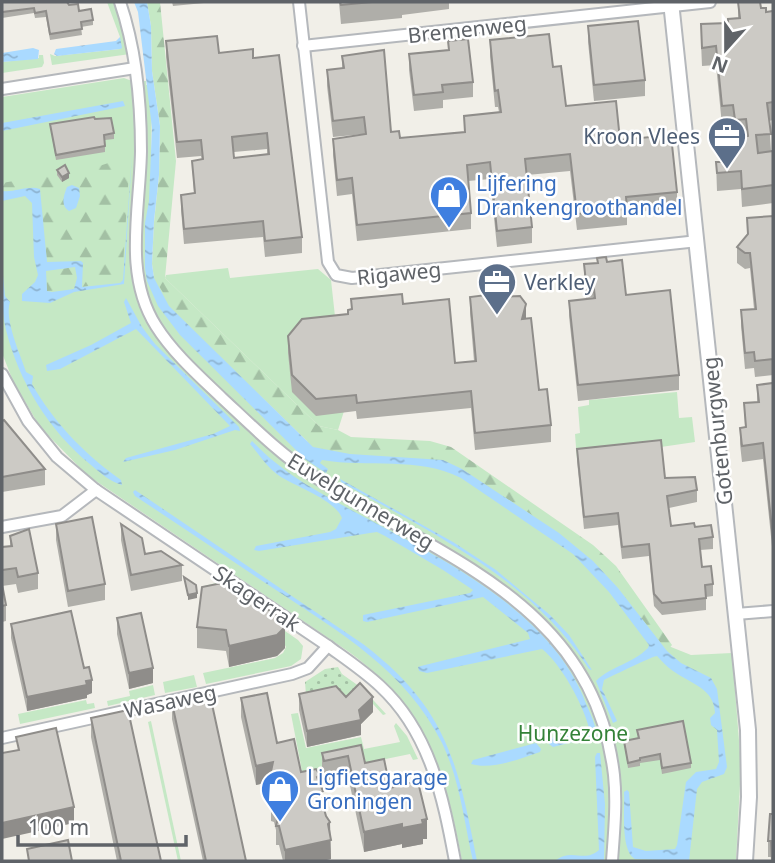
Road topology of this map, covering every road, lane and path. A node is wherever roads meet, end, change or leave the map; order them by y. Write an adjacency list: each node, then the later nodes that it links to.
1 (120, 2): 6 (street, Euvelgunnerweg)
2 (299, 2): 5 (street, Rigaweg)
3 (710, 2): 4 (street, Bremenweg)
4 (672, 3): 5 (street, Bremenweg); 8 (street, Gotenburgweg)
5 (303, 46): 8 (street, Rigaweg)
6 (135, 68): 7 (street); 17 (street, Euvelgunnerweg)
7 (2, 89)
8 (698, 241): 13 (street, Gotenburgweg)
9 (2, 374): 10 (street, Skagerrak)
10 (96, 490): 11 (street); 14 (street, Skagerrak)
11 (2, 527)
12 (773, 611): 13 (street)
13 (736, 614): 18 (street, Gotenburgweg)
14 (328, 646): 15 (street, Wasaweg); 16 (street, Skagerrak)
15 (2, 738)
16 (455, 861)
17 (612, 861)
18 (745, 861)

